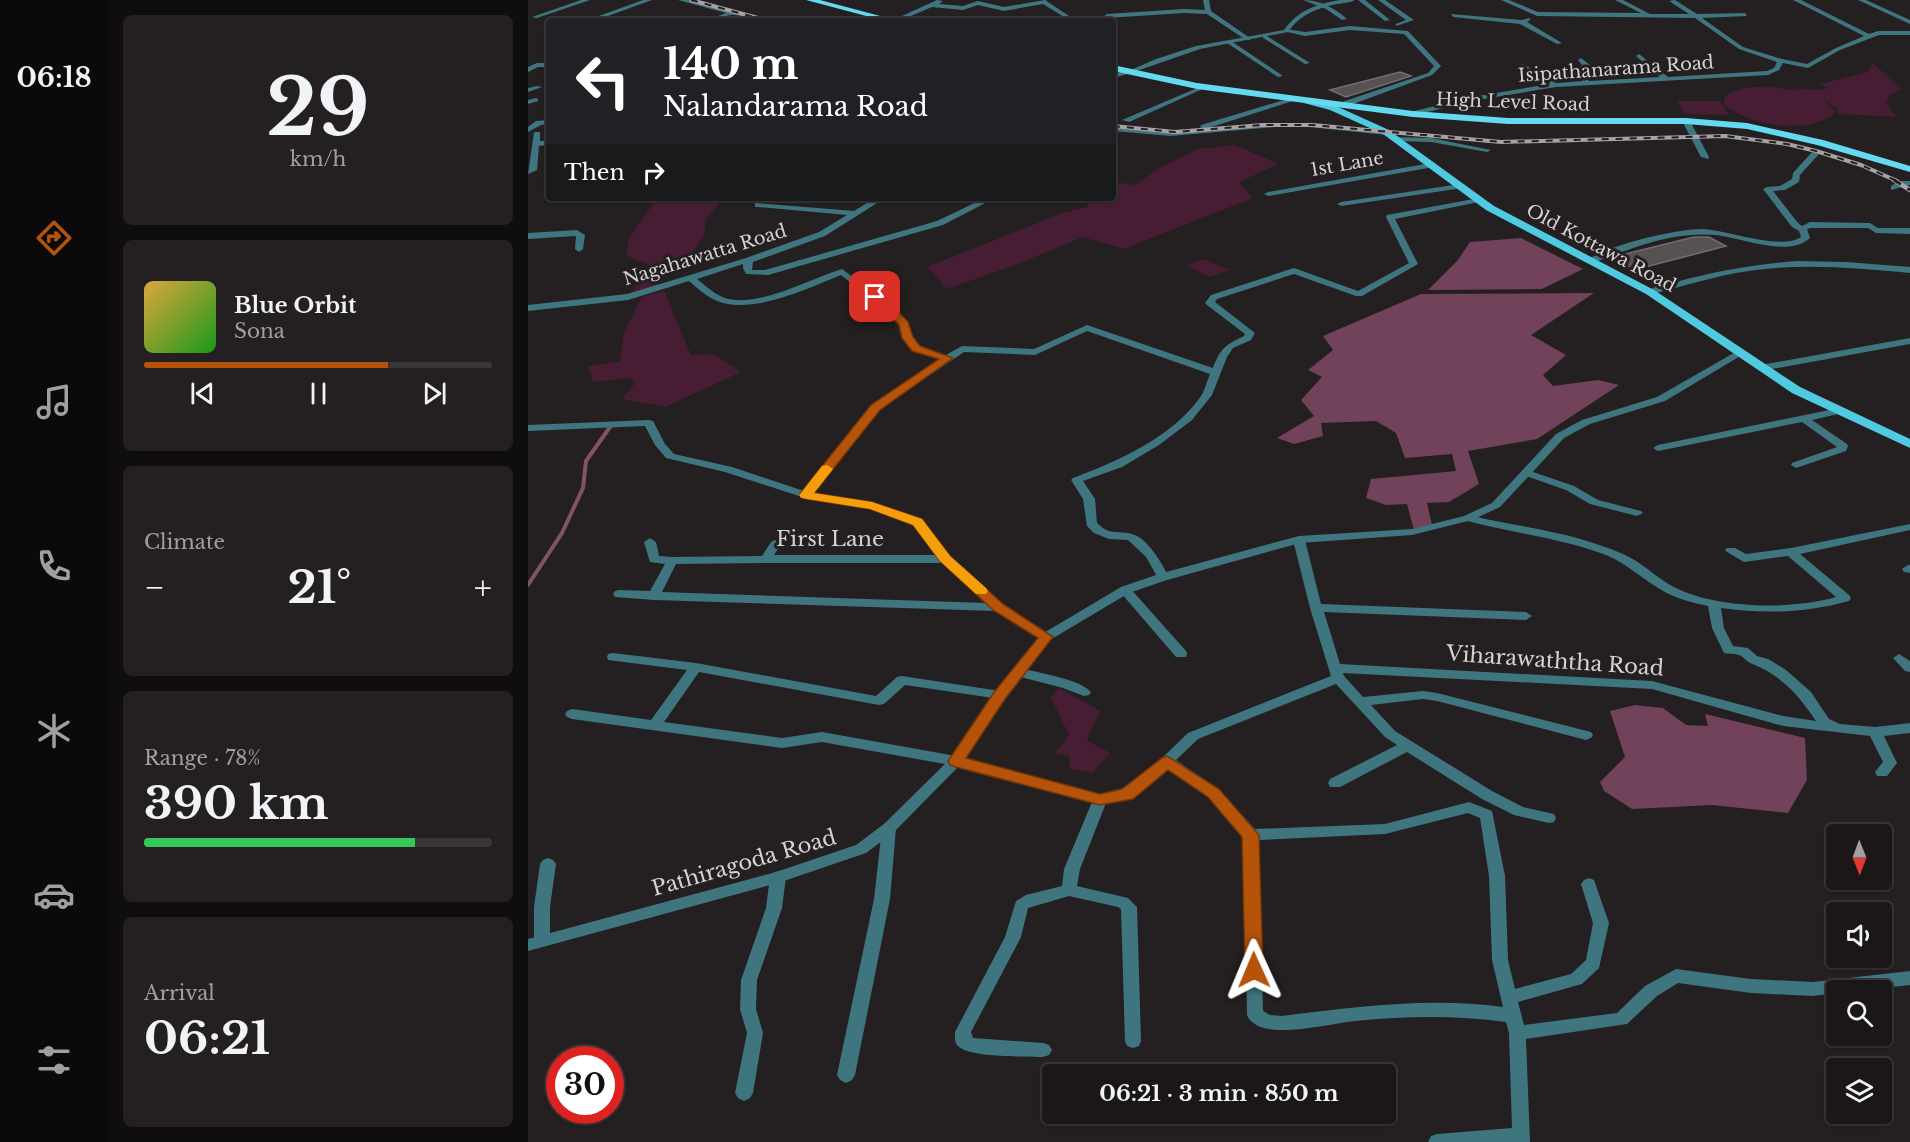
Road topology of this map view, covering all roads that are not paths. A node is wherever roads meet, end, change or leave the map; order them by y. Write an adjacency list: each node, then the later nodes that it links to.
1 (586, 0): 25 (street)
2 (649, 0): 29 (street)
3 (681, 0): 20 (street)
4 (810, 0): 32 (highway)
5 (942, 0): 17 (street)
6 (1206, 0): 19 (street)
7 (1306, 0): 18 (street)
8 (1352, 0): 18 (street)
9 (1361, 0): 35 (street)
10 (1381, 0): 38 (street)
11 (1504, 0): 21 (street)
12 (1618, 0): 23 (street)
13 (1796, 0): 42 (street)
14 (1861, 0): 37 (street)
15 (1043, 1): 17 (street); 26 (street)
16 (1672, 1): 28 (street)
17 (933, 4): 33 (street)
18 (1320, 5): 34 (street); 39 (street)
19 (1208, 12): 27 (street); 43 (street)
20 (735, 13): 30 (street); 31 (street)
21 (1537, 14): 23 (street); 36 (street)
22 (1453, 15): 36 (street)
23 (1648, 15): 28 (street)
24 (1745, 15): 28 (street)
25 (534, 16)
26 (1066, 16)
27 (1107, 16)
28 (1696, 16): 48 (street)
29 (597, 18)
30 (718, 18)
31 (752, 18)
32 (882, 18)
33 (901, 18)
34 (1344, 19)
35 (1387, 20)
36 (1522, 22): 45 (street)
37 (1910, 22)
38 (1398, 25)
39 (1286, 30): 41 (street); 65 (street)
40 (1910, 33): 42 (street)
41 (1265, 37): 43 (street); 49 (street)
42 (1870, 37): 48 (street)
43 (1248, 39): 44 (street)
44 (1229, 42): 54 (street); 56 (street)
45 (1559, 43)
46 (1639, 56): 57 (street)
47 (1581, 60): 58 (street)
48 (1781, 61): 57 (street, Isipathanarama Road)
49 (1307, 63)
50 (546, 65): 52 (street)
51 (1523, 66): 59 (street)
52 (528, 69)
53 (1116, 69): 54 (highway, High Level Road)
54 (1129, 72): 55 (street); 61 (highway, High Level Road)
55 (1116, 75)
56 (1281, 76)
57 (1667, 78): 58 (street, Isipathanarama Road)
58 (1587, 83): 59 (street, Isipathanarama Road)
59 (1556, 85): 66 (street, Isipathanarama Road)
60 (539, 87): 62 (street)
61 (1204, 87): 63 (highway, High Level Road); 67 (street)
62 (528, 90)
63 (1294, 99): 64 (highway, High Level Road); 70 (street)
64 (1307, 101): 65 (highway, High Level Road); 74 (main road, Old Kottawa Road)
65 (1342, 105): 66 (highway, High Level Road)
66 (1413, 114): 68 (highway, High Level Road)
67 (1126, 120)
68 (1686, 121): 79 (street); 81 (highway, High Level Road)
69 (546, 122): 73 (street)
70 (1203, 127)
71 (1116, 129): 74 (street)
72 (546, 132): 73 (street)
73 (531, 133): 76 (street)
74 (1391, 136): 77 (street); 80 (main road, Old Kottawa Road)
75 (546, 143): 76 (street)
76 (536, 144): 82 (street)
77 (1487, 150)
78 (1815, 154): 93 (street)
79 (1705, 157)
80 (1431, 165): 84 (main road, Old Kottawa Road); 86 (street, 1st Lane)
81 (1910, 169)
82 (528, 172)
83 (1910, 183): 85 (street)
84 (1460, 186): 87 (main road, Old Kottawa Road); 90 (street)
85 (1894, 188)
86 (1268, 194)
87 (1479, 200): 98 (main road, Old Kottawa Road); 107 (street)
88 (876, 201): 92 (street, Nagahawatta Road)
89 (985, 201): 97 (street)
90 (1341, 204)
91 (758, 205): 92 (street)
92 (854, 213): 97 (street, Nagahawatta Road)
93 (1801, 229): 94 (street); 98 (street)
94 (1910, 231)
95 (528, 236): 96 (street)
96 (579, 249)
97 (749, 260): 100 (street, Nagahawatta Road)
98 (1592, 260): 101 (main road, Old Kottawa Road)
99 (1910, 270): 101 (street)
100 (690, 278): 102 (street, Nagahawatta Road); 105 (street)
101 (1650, 292): 104 (main road, Old Kottawa Road)
102 (528, 308)
103 (1910, 341): 106 (street)
104 (1739, 353): 106 (main road, Old Kottawa Road); 114 (street, Pathiragoda Road)
105 (947, 358): 107 (street); 115 (street)
106 (1761, 368): 108 (main road, Old Kottawa Road)
107 (1216, 373): 127 (street)
108 (1839, 411): 109 (street); 111 (main road, Old Kottawa Road)
109 (1803, 418): 112 (street); 113 (street)
110 (528, 428): 115 (street)
111 (1910, 444)
112 (1658, 448)
113 (1796, 465)
114 (1527, 473): 116 (street); 117 (street, Pathiragoda Road)
115 (806, 495): 124 (street)
116 (1637, 513)
117 (1468, 518): 119 (street, Pathiragoda Road); 131 (street)
118 (1910, 528): 123 (street)
119 (1299, 540): 127 (street, Pathiragoda Road); 133 (street)
120 (650, 542): 126 (street)
121 (775, 544): 125 (street, First Lane)
122 (1731, 550): 123 (street)
123 (1791, 552): 131 (street)
124 (945, 559): 125 (street, First Lane); 132 (street)
125 (766, 560): 126 (street)
126 (672, 561): 130 (street)
127 (1162, 577): 128 (street, Pathiragoda Road)
128 (1125, 590): 135 (street, Pathiragoda Road); 136 (street)
129 (619, 594): 130 (street)
130 (654, 596): 132 (street)
131 (1714, 604): 149 (street)
132 (998, 607): 135 (street)
133 (1316, 608): 134 (street); 142 (street)
134 (1526, 616)
135 (1046, 637): 141 (street, Pathiragoda Road)
136 (1181, 654)
137 (613, 657): 139 (street)
138 (1899, 658): 140 (street)
139 (696, 668): 144 (street); 147 (street)
140 (1910, 668)
141 (1018, 672): 143 (street); 144 (street, Pathiragoda Road)
142 (1337, 673): 145 (street); 149 (street, Viharawaththa Road); 154 (street)
143 (1084, 692)
144 (1000, 695): 153 (street, Pathiragoda Road)
145 (1359, 702): 151 (street); 152 (street)
146 (572, 714): 147 (street)
147 (656, 724): 153 (street)
148 (1910, 728): 150 (street, Viharawaththa Road)
149 (1846, 730): 150 (street, Viharawaththa Road)
150 (1875, 732): 155 (street)
151 (1586, 735)
152 (1407, 746): 156 (street); 158 (street)
153 (956, 761): 157 (street); 159 (street, Pathiragoda Road)
154 (1167, 762): 157 (street); 160 (street)
155 (1882, 772)
156 (1335, 783)
157 (1100, 800): 164 (street)
158 (1549, 818)
159 (890, 828): 162 (street, Pathiragoda Road); 171 (street)
160 (1251, 835): 167 (street); 168 (street)
161 (549, 864): 165 (street)
162 (778, 877): 165 (street, Pathiragoda Road); 172 (street)
163 (1589, 884): 167 (street)
164 (1069, 890): 169 (street); 170 (street)
165 (535, 942)
166 (1910, 978): 168 (street)
167 (1508, 998): 168 (street)
168 (1516, 1024): 173 (street)
169 (1133, 1041)
170 (1043, 1050)
171 (846, 1075)
172 (744, 1093)
173 (1521, 1138): 174 (street)
174 (1437, 1142)

